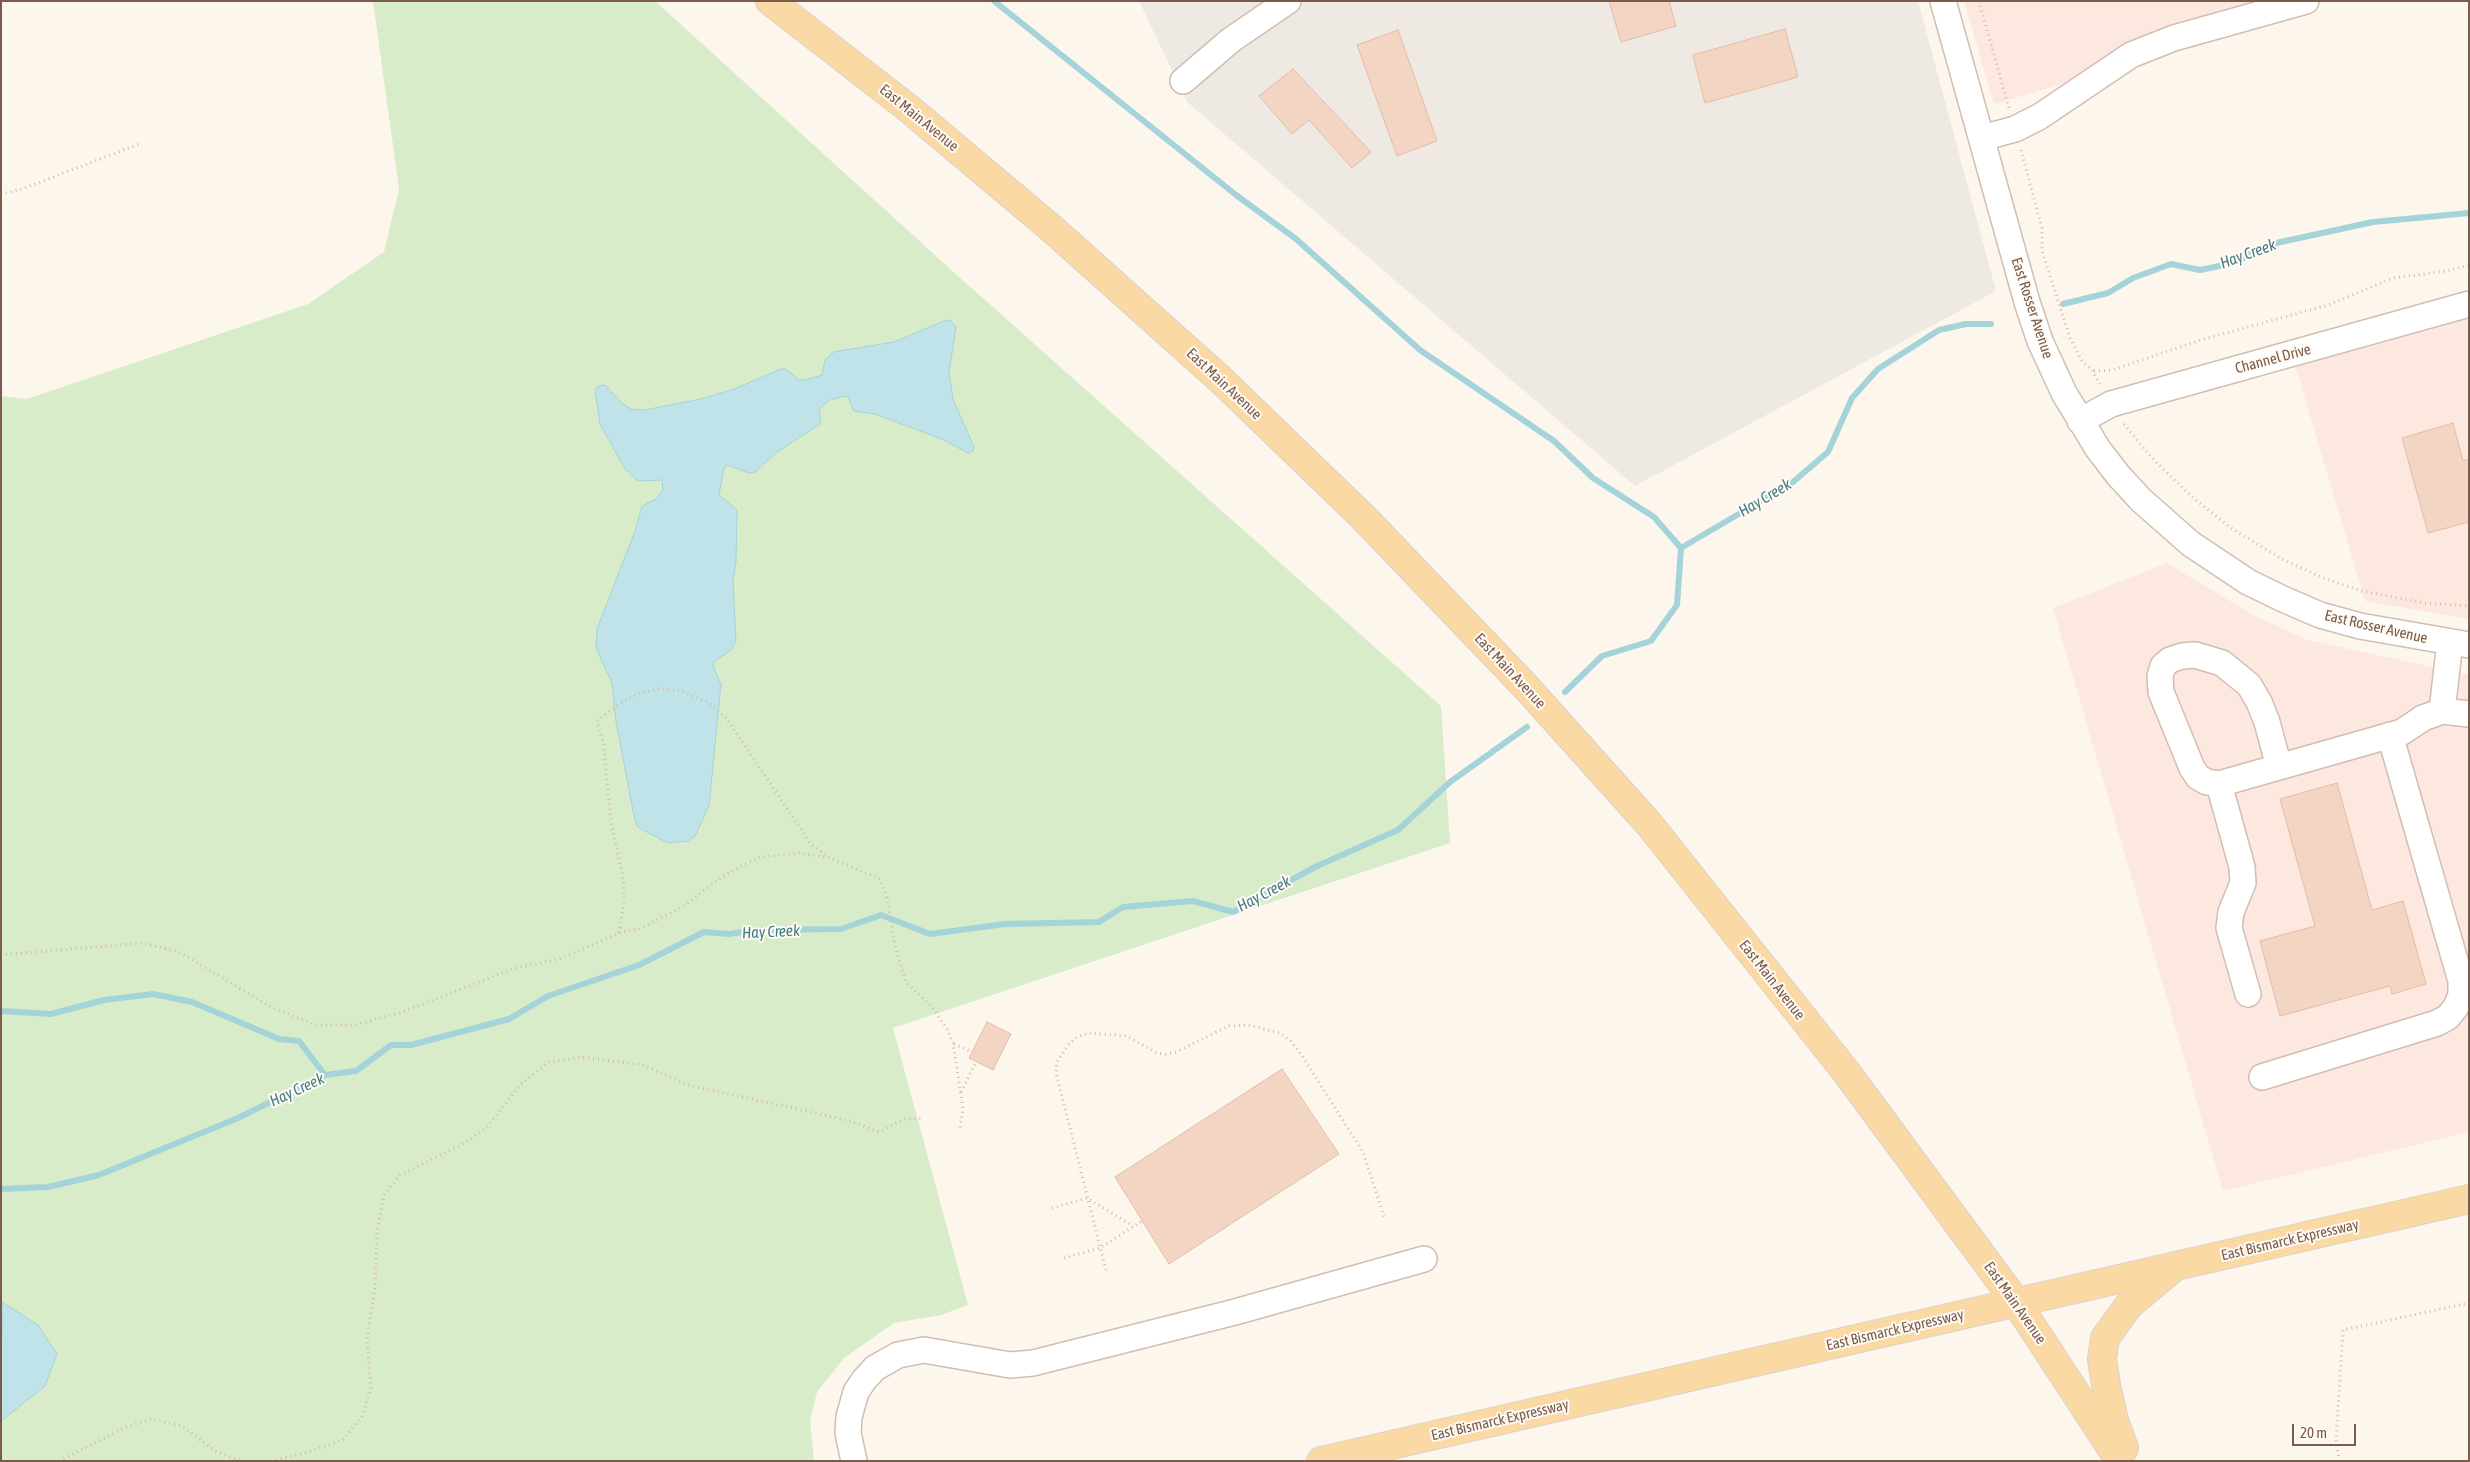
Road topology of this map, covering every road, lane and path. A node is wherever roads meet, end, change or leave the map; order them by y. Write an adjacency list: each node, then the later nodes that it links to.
1 (770, 1): 44 (main road, East Main Avenue)
2 (1288, 1): 6 (street)
3 (1943, 1): 8 (street, East Rosser Avenue)
4 (1978, 1): 7 (path)
5 (2306, 1): 7 (street)
6 (1183, 81)
7 (2014, 129): 8 (street); 11 (path)
8 (1982, 138): 13 (street, East Rosser Avenue)
9 (139, 144): 10 (path)
10 (1, 194)
11 (2469, 265)
12 (2469, 304): 13 (street, Channel Drive)
13 (2080, 421): 16 (street, East Rosser Avenue)
14 (2133, 436): 15 (path)
15 (2469, 606)
16 (2459, 644): 17 (street)
17 (2442, 711): 18 (street); 19 (street)
18 (2469, 714)
19 (2390, 735): 20 (street); 29 (street)
20 (2279, 767): 21 (street); 21 (street)
21 (2220, 784): 25 (street)
22 (830, 858): 23 (path); 23 (path); 26 (path)
23 (619, 933): 24 (path)
24 (1, 955)
25 (2248, 994)
26 (953, 1043): 27 (path); 30 (path)
27 (972, 1052)
28 (976, 1062): 30 (path)
29 (2262, 1077)
30 (961, 1092): 32 (path)
31 (924, 1118): 48 (path)
32 (960, 1128)
33 (1087, 1198): 35 (path); 36 (path); 38 (path); 39 (path)
34 (2469, 1199): 42 (main road, East Bismarck Expressway)
35 (1052, 1208)
36 (1385, 1219)
37 (1142, 1220): 38 (path)
38 (1133, 1226): 39 (path)
39 (1100, 1248): 40 (path); 43 (path)
40 (1064, 1258)
41 (1424, 1259): 49 (street)
42 (2176, 1266): 44 (main road, East Bismarck Expressway); 52 (main road)
43 (1106, 1270)
44 (2016, 1302): 50 (main road, East Bismarck Expressway); 51 (main road, East Main Avenue)
45 (2469, 1303): 53 (path)
46 (59, 1461): 47 (path)
47 (241, 1461)
48 (271, 1461)
49 (854, 1461)
50 (1321, 1461)
51 (2120, 1461)
52 (2129, 1461)
53 (2339, 1461)

